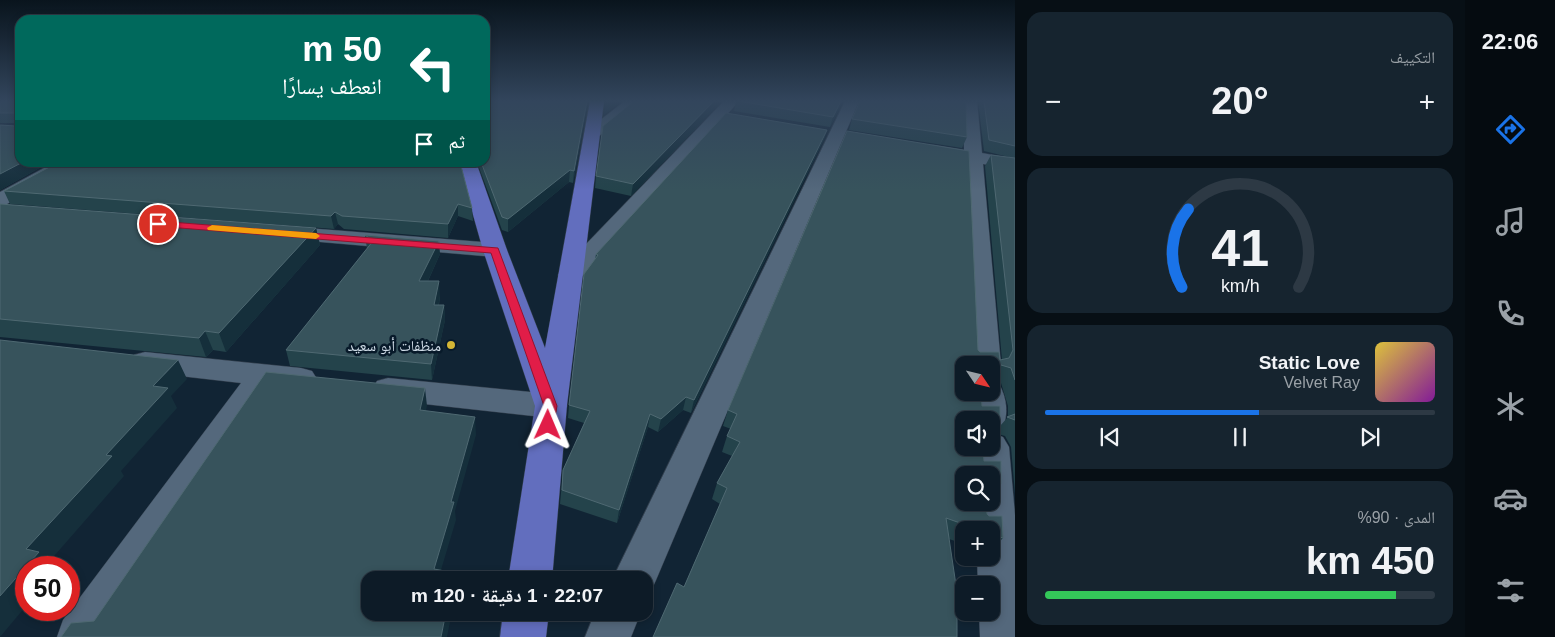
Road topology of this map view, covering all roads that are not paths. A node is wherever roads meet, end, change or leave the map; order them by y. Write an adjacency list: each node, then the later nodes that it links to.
1 (592, 131): 6 (main road)
2 (596, 131): 6 (street)
3 (711, 131): 15 (street)
4 (838, 131): 24 (street)
5 (972, 131): 8 (street)
6 (592, 134): 15 (main road)
7 (915, 147): 8 (street)
8 (973, 157): 9 (street); 16 (street)
9 (1015, 164)
10 (60, 167): 12 (street)
11 (469, 167): 14 (main road)
12 (0, 200)
13 (257, 232): 14 (street)
14 (495, 250): 21 (main road)
15 (570, 275): 21 (main road)
16 (985, 356)
17 (117, 359): 18 (street)
18 (263, 375): 19 (street); 27 (street)
19 (332, 383)
20 (362, 386): 21 (street)
21 (551, 406): 23 (main road)
22 (992, 456): 30 (street)
23 (531, 571)
24 (638, 571)
25 (525, 621): 28 (main road)
26 (615, 621): 29 (street)
27 (80, 637)
28 (524, 637)
29 (608, 637)
30 (1003, 637)

